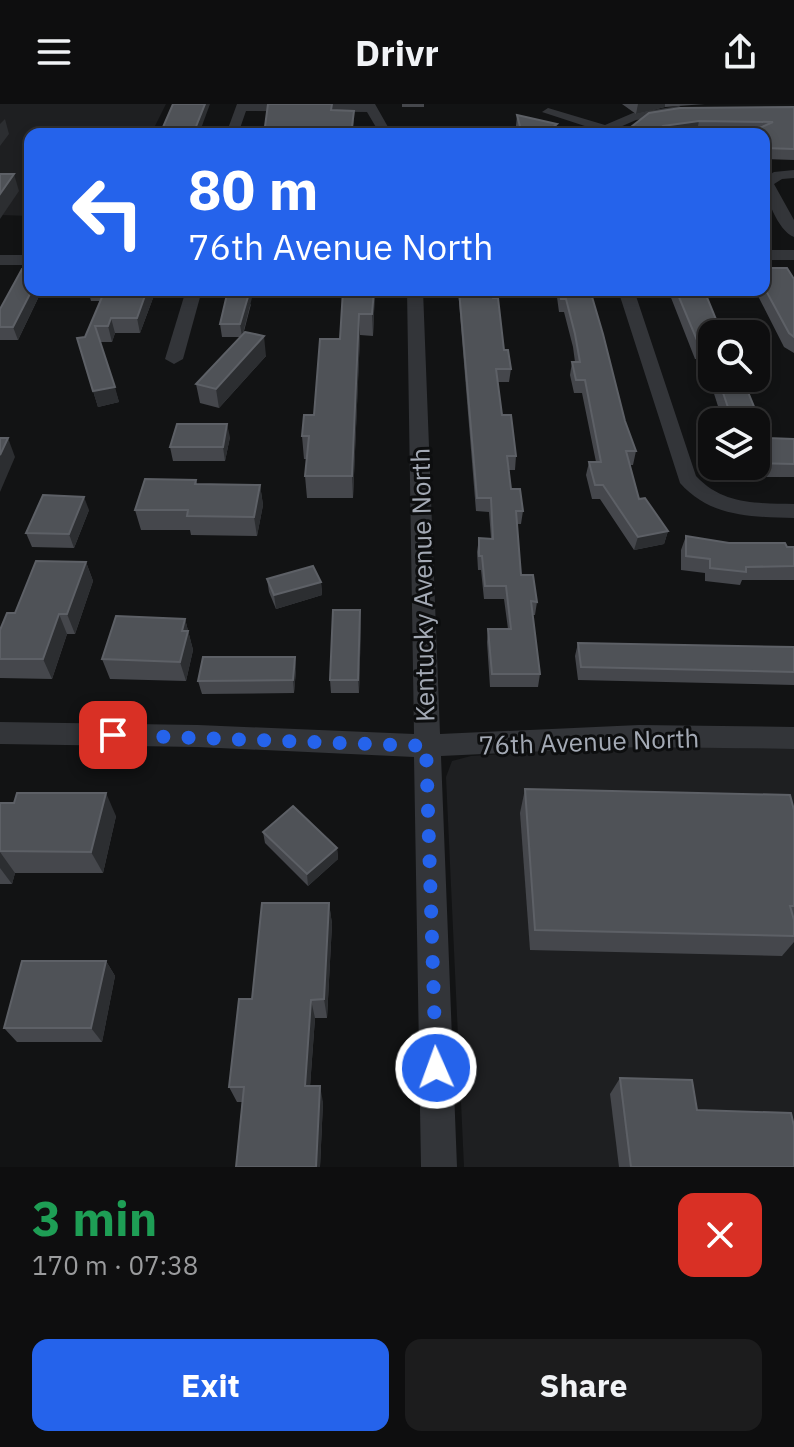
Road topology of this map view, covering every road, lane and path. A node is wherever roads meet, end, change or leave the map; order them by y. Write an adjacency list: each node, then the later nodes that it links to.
1 (370, 106): 4 (street); 5 (street)
2 (693, 110): 7 (street)
3 (548, 112): 6 (street)
4 (234, 128)
5 (383, 128)
6 (590, 128)
7 (607, 128)
8 (794, 174): 9 (street)
9 (770, 181)
10 (770, 190): 11 (street)
11 (794, 233)
12 (770, 255): 13 (street)
13 (794, 255)
14 (24, 260): 15 (street)
15 (1, 261)
16 (192, 296): 19 (street)
17 (415, 296): 23 (street, Kentucky Avenue North)
18 (628, 296): 20 (street)
19 (174, 359)
20 (794, 511)
21 (0, 733): 23 (street, 76th Avenue North)
22 (794, 738): 23 (street, 76th Avenue North)
23 (426, 746): 24 (street, Kentucky Avenue North)
24 (439, 1167)

